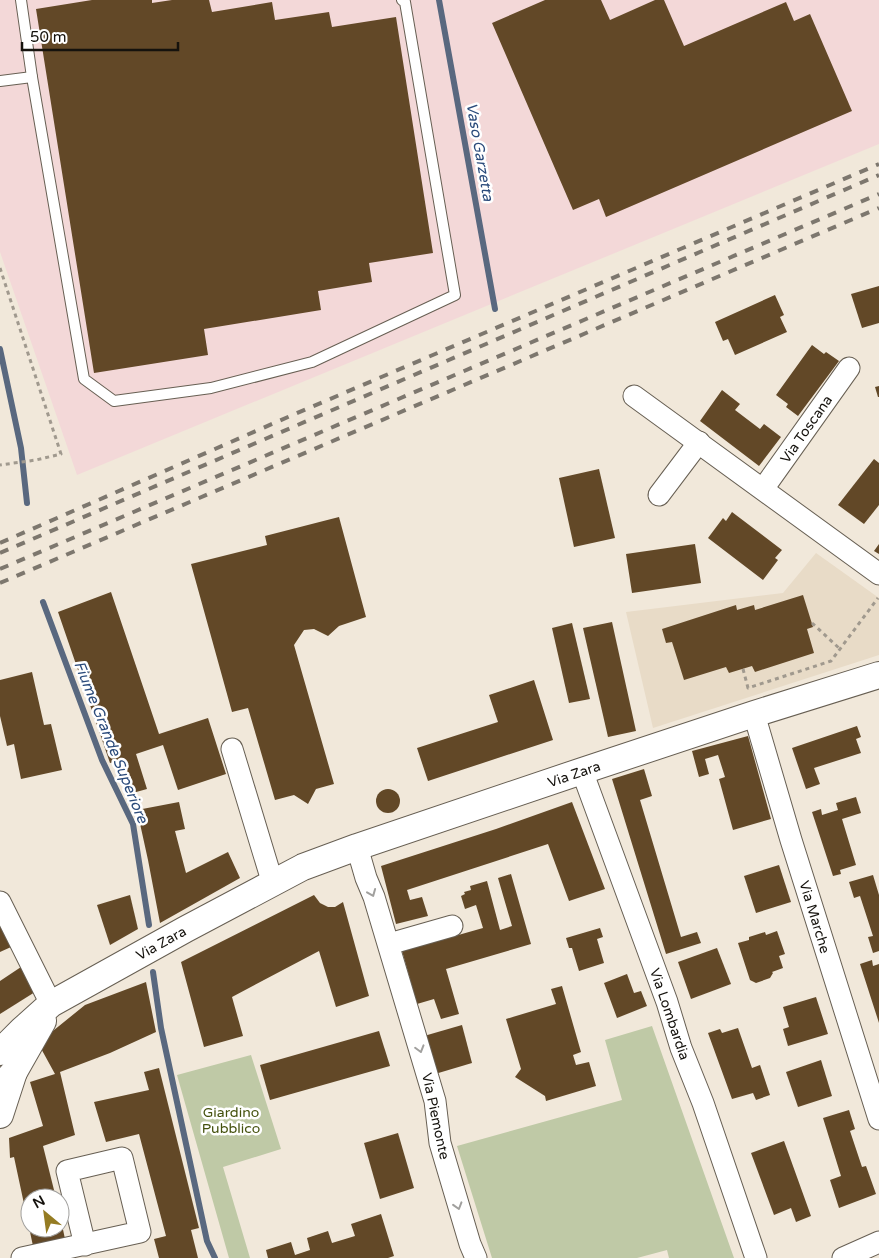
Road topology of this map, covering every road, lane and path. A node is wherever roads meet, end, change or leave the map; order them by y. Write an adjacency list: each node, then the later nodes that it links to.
1 (21, 0): 3 (lane)
2 (402, 0): 3 (lane)
3 (32, 77): 4 (lane)
4 (0, 81)
5 (0, 268): 9 (path)
6 (849, 368): 10 (street, Via Toscana)
7 (634, 396): 8 (street)
8 (699, 442): 10 (street); 11 (street)
9 (0, 465)
10 (763, 489): 12 (street)
11 (659, 495)
12 (879, 574)
13 (878, 598): 15 (path)
14 (812, 624): 15 (path)
15 (840, 649): 16 (path)
16 (743, 669)
17 (879, 675): 18 (street, Via Zara)
18 (754, 714): 20 (street, Via Zara); 30 (street, Via Marche)
19 (232, 750): 22 (street)
20 (582, 771): 21 (street, Via Zara); 35 (street, Via Lombardia)
21 (357, 847): 22 (street, Via Zara); 25 (street, Via Piemonte, one-way to 25)
22 (273, 884): 26 (street, Via Zara)
23 (0, 902): 26 (street)
24 (452, 926): 25 (street)
25 (389, 944): 34 (street, Via Piemonte, one-way to 34)
26 (51, 1004): 27 (street, Via Zara); 28 (street, Via Zara)
27 (11, 1035): 28 (street, Via Zara)
28 (5, 1070): 29 (street, Via Zara)
29 (0, 1115)
30 (879, 1119)
31 (879, 1242): 36 (street)
32 (85, 1245): 33 (street)
33 (22, 1258)
34 (476, 1258)
35 (756, 1258)
36 (843, 1258)

